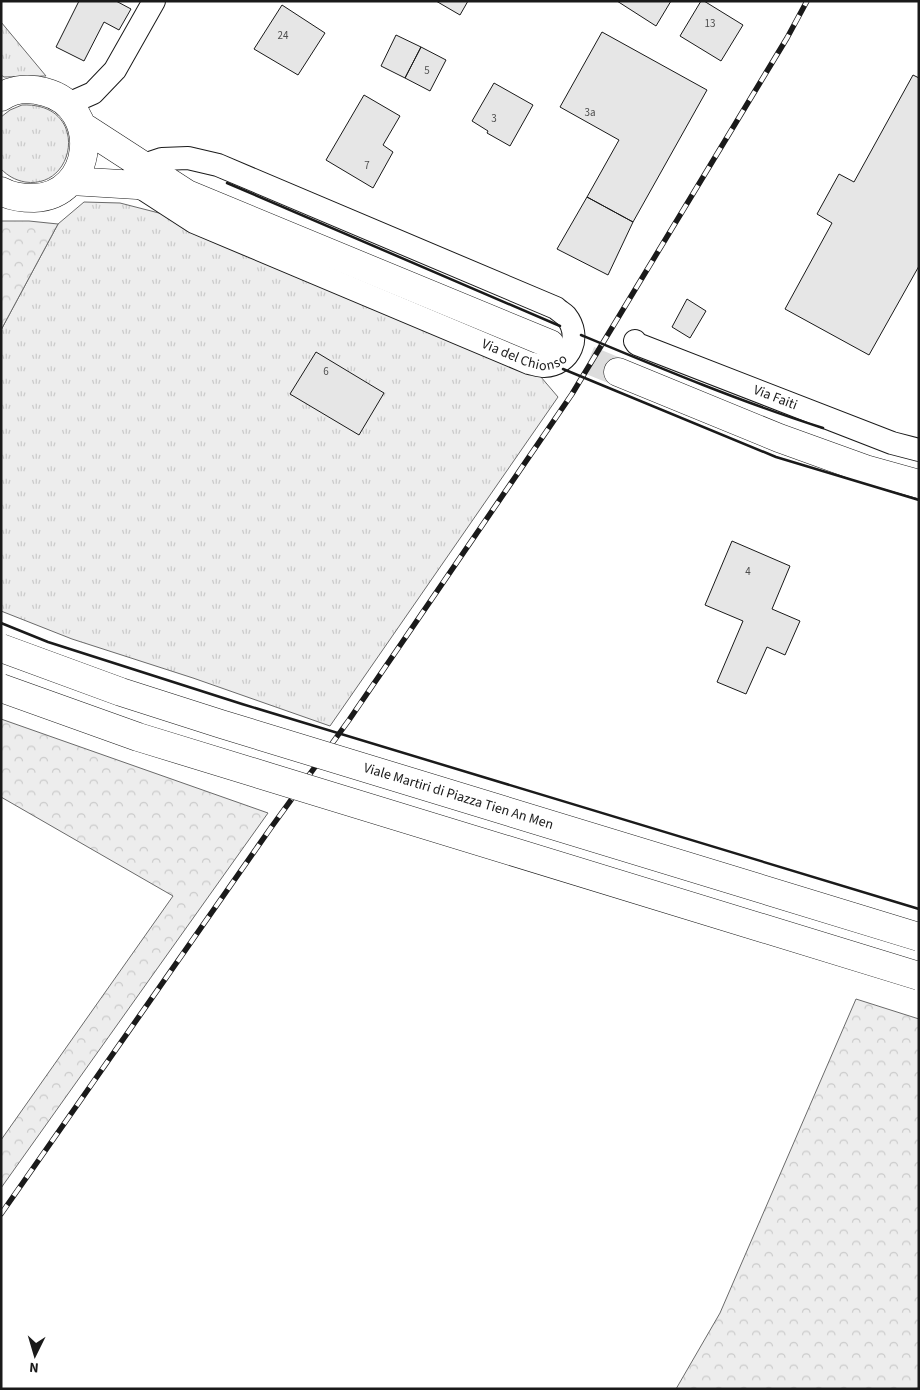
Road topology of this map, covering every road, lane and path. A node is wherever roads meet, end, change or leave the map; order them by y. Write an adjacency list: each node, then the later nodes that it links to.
1 (154, 1): 3 (street)
2 (7, 90): 3 (main road, Via del Chionso)
3 (75, 115): 4 (main road, Via del Chionso); 5 (main road)
4 (140, 175): 4 (street, Via del Chionso); 5 (main road, Via del Chionso); 8 (main road, Via del Chionso)
5 (71, 180): 6 (main road)
6 (8, 198)
7 (635, 341): 10 (street, Via Faiti)
8 (550, 344)
9 (618, 372): 11 (main road)
10 (919, 450)
11 (919, 484)
12 (1, 648): 14 (main road, Viale Martiri di Piazza Tien An Men, bridge)
13 (1, 688): 15 (main road, bridge)
14 (919, 937)
15 (919, 976)

